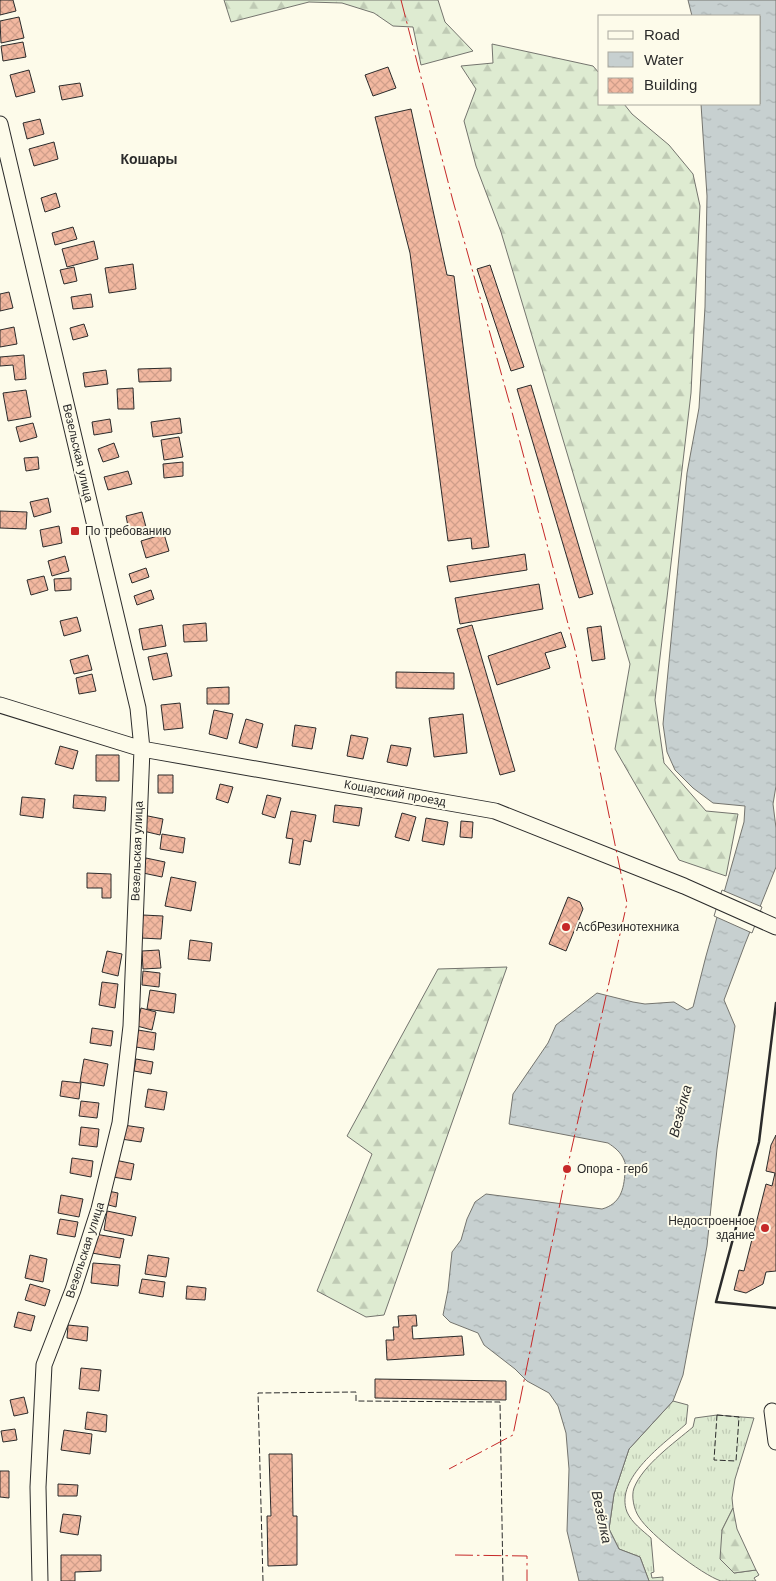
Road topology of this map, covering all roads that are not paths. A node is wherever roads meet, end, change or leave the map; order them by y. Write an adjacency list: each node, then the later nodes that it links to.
1 (0, 124): 3 (street, Везельская улица)
2 (0, 705): 3 (street, Кошарский проезд)
3 (142, 749): 4 (street, Кошарский проезд); 7 (street, Везельская улица)
4 (776, 927)
5 (772, 1411): 6 (street)
6 (776, 1442)
7 (40, 1581)

